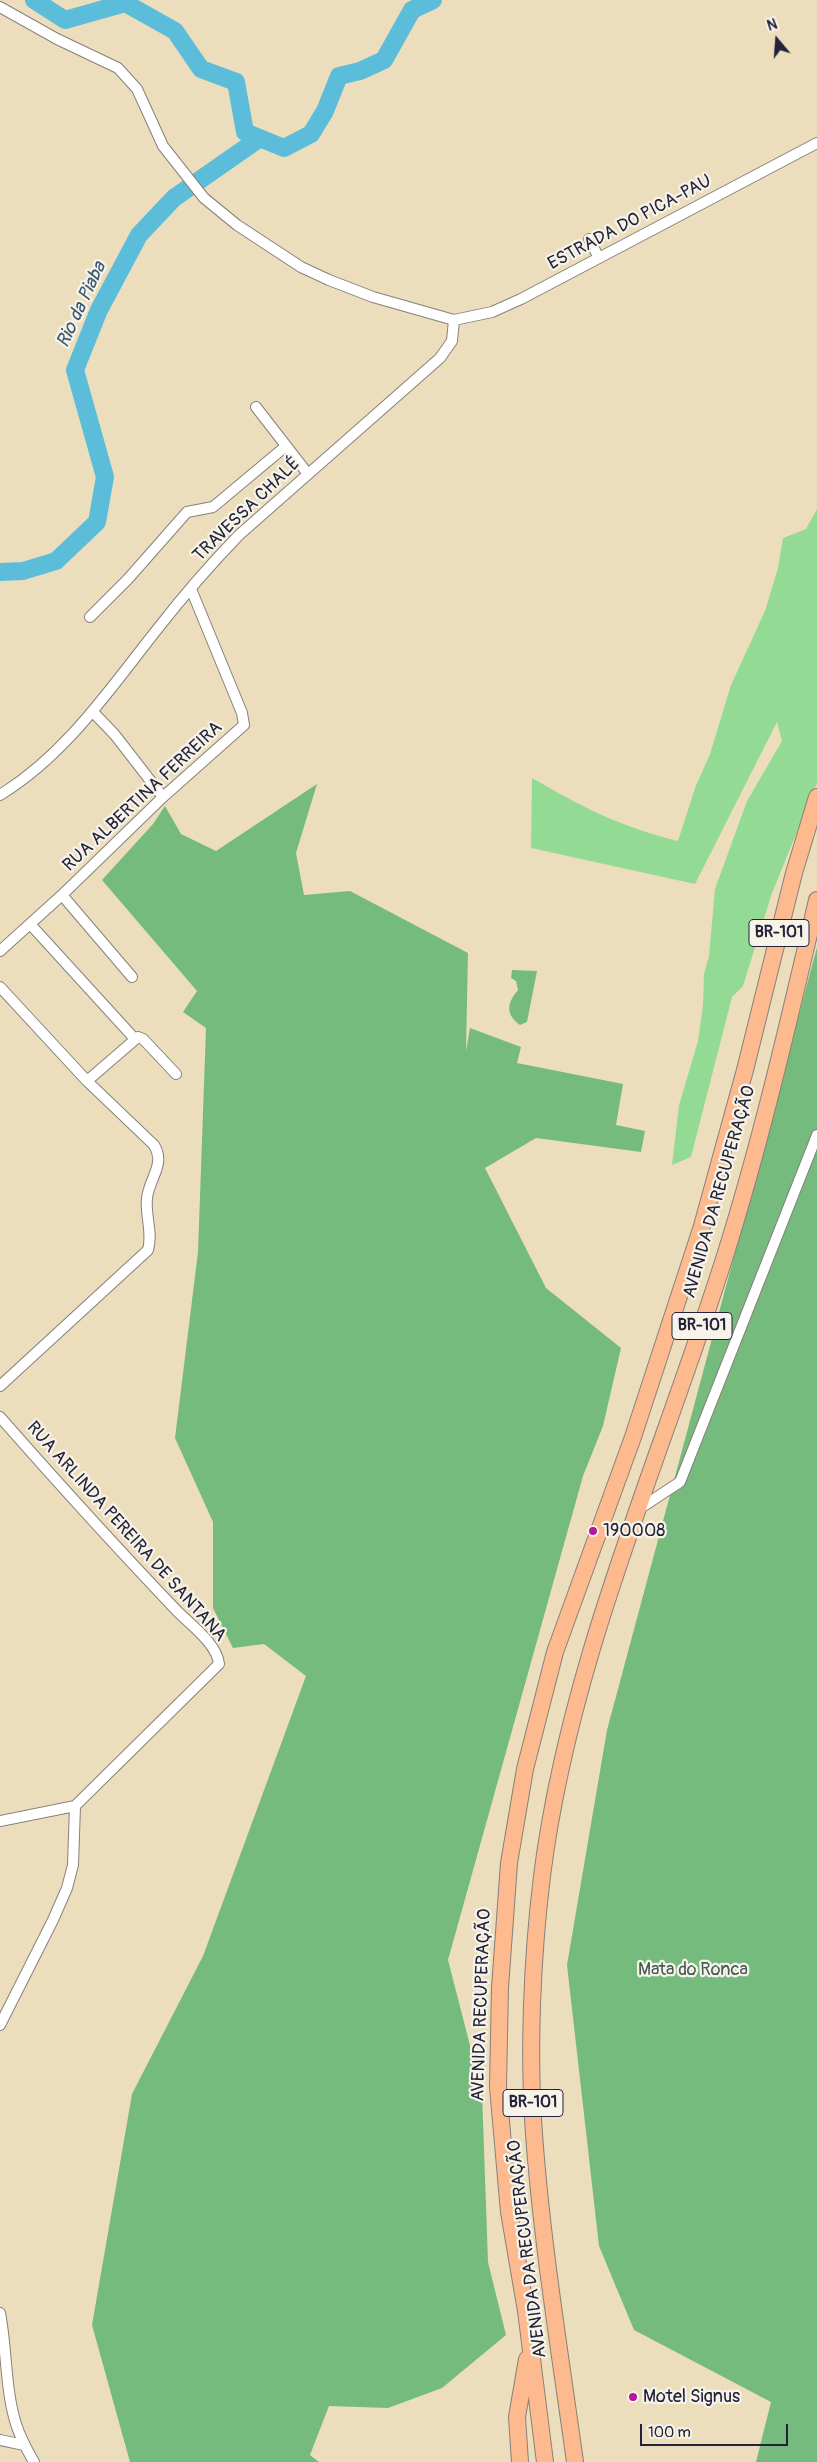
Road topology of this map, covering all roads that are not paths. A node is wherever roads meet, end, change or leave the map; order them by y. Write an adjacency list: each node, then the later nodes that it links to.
1 (0, 6): 5 (street)
2 (817, 143): 4 (street, ESTRADA DO PICA-PAU)
3 (589, 239): 4 (street)
4 (599, 258): 5 (street, ESTRADA DO PICA-PAU)
5 (454, 320): 8 (street, TRAVESSA CHALÉ)
6 (256, 407): 7 (street)
7 (286, 446): 8 (street); 10 (street)
8 (308, 474): 9 (street, TRAVESSA CHALÉ)
9 (191, 589): 11 (street, TRAVESSA CHALÉ); 13 (street, RUA ALBERTINA FERREIRA)
10 (90, 617)
11 (94, 713): 12 (street, TRAVESSA CHALÉ); 13 (street)
12 (0, 795)
13 (162, 797): 15 (street, RUA ALBERTINA FERREIRA)
14 (817, 797): 32 (highway, AVENIDA RECUPERAÇÃO / BR-101)
15 (62, 895): 17 (street, RUA ALBERTINA FERREIRA); 19 (street)
16 (817, 900): 27 (highway, AVENIDA DA RECUPERAÇÃO / BR-101)
17 (30, 924): 18 (street, RUA ALBERTINA FERREIRA); 21 (street)
18 (0, 950)
19 (132, 978)
20 (0, 987): 23 (street)
21 (136, 1038): 22 (street); 23 (street)
22 (176, 1074)
23 (87, 1081): 25 (street)
24 (817, 1135): 27 (street)
25 (0, 1386)
26 (0, 1417): 28 (street, RUA ARLINDA PEREIRA DE SANTANA)
27 (638, 1509): 38 (highway, AVENIDA DA RECUPERAÇÃO / BR-101)
28 (75, 1806): 29 (street); 30 (street)
29 (0, 1821)
30 (0, 2025)
31 (0, 2313): 34 (street)
32 (530, 2347): 36 (highway); 37 (highway, AVENIDA DA RECUPERAÇÃO / BR-101)
33 (0, 2440): 34 (street)
34 (24, 2445): 35 (street)
35 (34, 2462)
36 (520, 2462)
37 (545, 2462)
38 (575, 2462)

